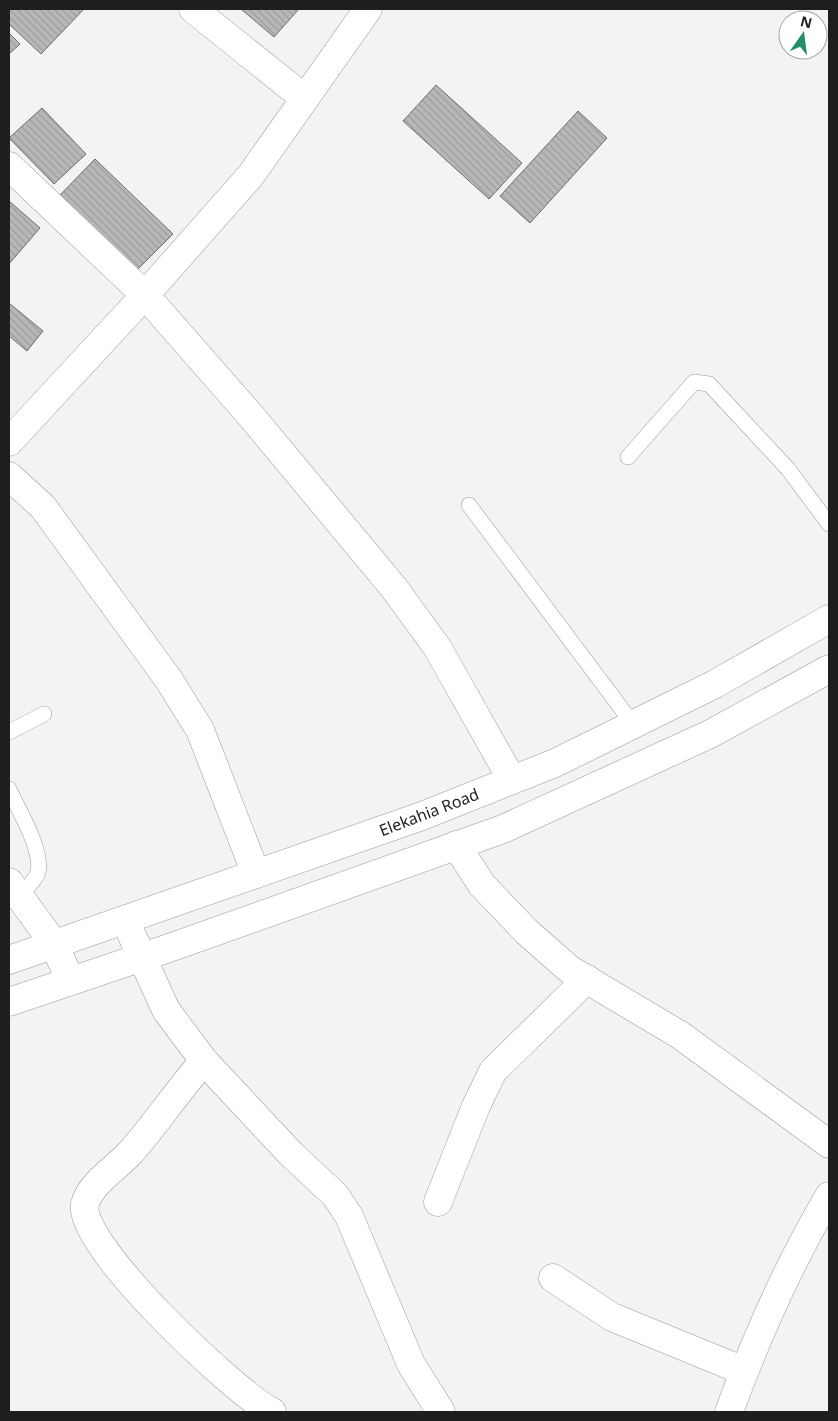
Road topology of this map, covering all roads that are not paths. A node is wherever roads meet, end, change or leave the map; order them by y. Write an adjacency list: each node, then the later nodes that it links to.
1 (193, 9): 3 (street)
2 (368, 9): 3 (street)
3 (304, 98): 5 (street)
4 (9, 166): 5 (street)
5 (145, 295): 6 (street); 16 (street)
6 (9, 442)
7 (628, 457): 10 (lane)
8 (9, 476): 19 (street)
9 (469, 505): 14 (lane)
10 (829, 524)
11 (829, 618): 14 (street, Elekahia Road)
12 (829, 669): 18 (street)
13 (44, 714): 15 (lane)
14 (633, 724): 16 (street, Elekahia Road)
15 (9, 732)
16 (512, 780): 19 (street, Elekahia Road)
17 (9, 789): 20 (lane)
18 (456, 846): 23 (street); 25 (street)
19 (256, 874): 21 (street, Elekahia Road)
20 (14, 889): 22 (street)
21 (125, 920): 22 (street, Elekahia Road); 23 (street)
22 (54, 944): 24 (street, Elekahia Road); 26 (street)
23 (142, 957): 26 (street); 28 (street)
24 (9, 960)
25 (587, 979): 29 (street); 31 (street)
26 (70, 980): 27 (street)
27 (9, 1002)
28 (204, 1061): 34 (street); 35 (street)
29 (829, 1144)
30 (829, 1196): 33 (street)
31 (438, 1202)
32 (553, 1278): 33 (street)
33 (744, 1371): 36 (street)
34 (272, 1412)
35 (441, 1412)
36 (729, 1412)

